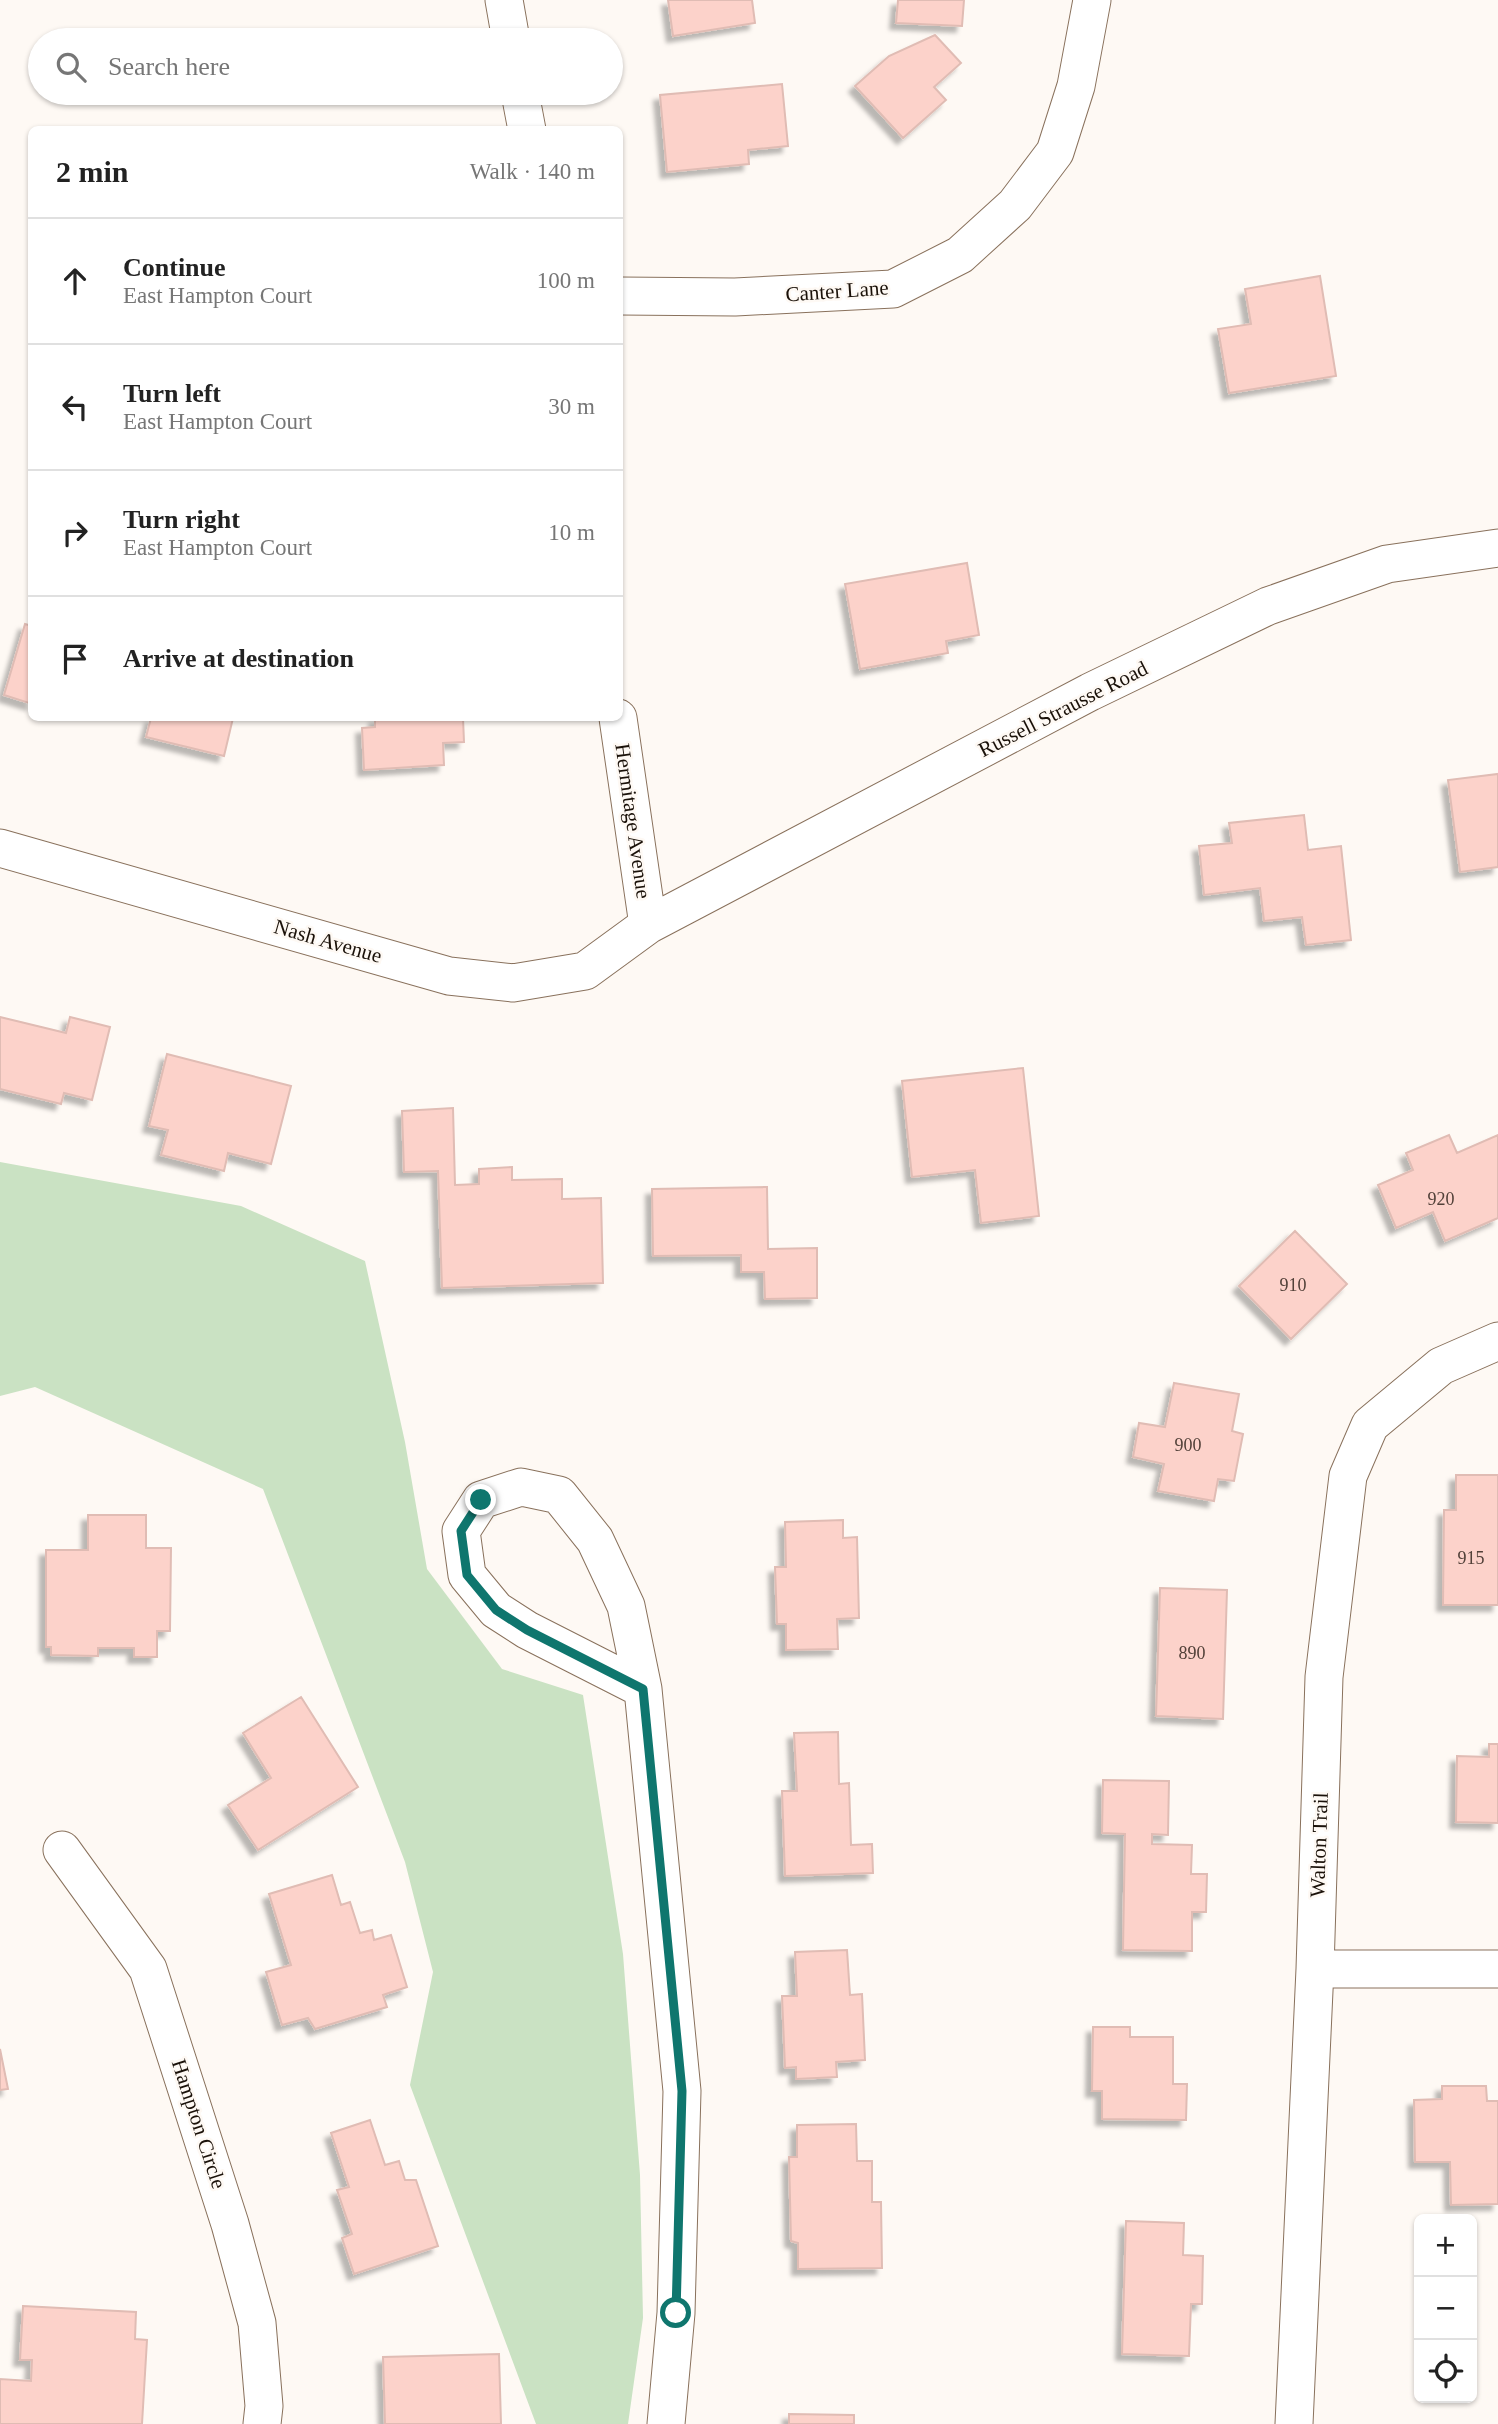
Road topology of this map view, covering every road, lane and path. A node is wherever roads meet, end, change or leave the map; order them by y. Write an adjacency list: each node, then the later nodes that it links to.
1 (504, 0): 3 (street)
2 (1092, 0): 6 (street, Canter Lane)
3 (509, 28)
4 (522, 105): 5 (street)
5 (526, 126)
6 (623, 296)
7 (1498, 548): 10 (street, Russell Strausse Road)
8 (618, 721): 10 (street, Hermitage Avenue)
9 (0, 848): 10 (street, Nash Avenue)
10 (648, 925)
11 (1498, 1341): 14 (street, Walton Trail)
12 (643, 1689): 12 (street); 17 (street)
13 (62, 1850): 16 (street, Hampton Circle)
14 (1315, 1969): 15 (street); 18 (street, Walton Trail)
15 (1498, 1969)
16 (262, 2424)
17 (666, 2424)
18 (1294, 2424)

